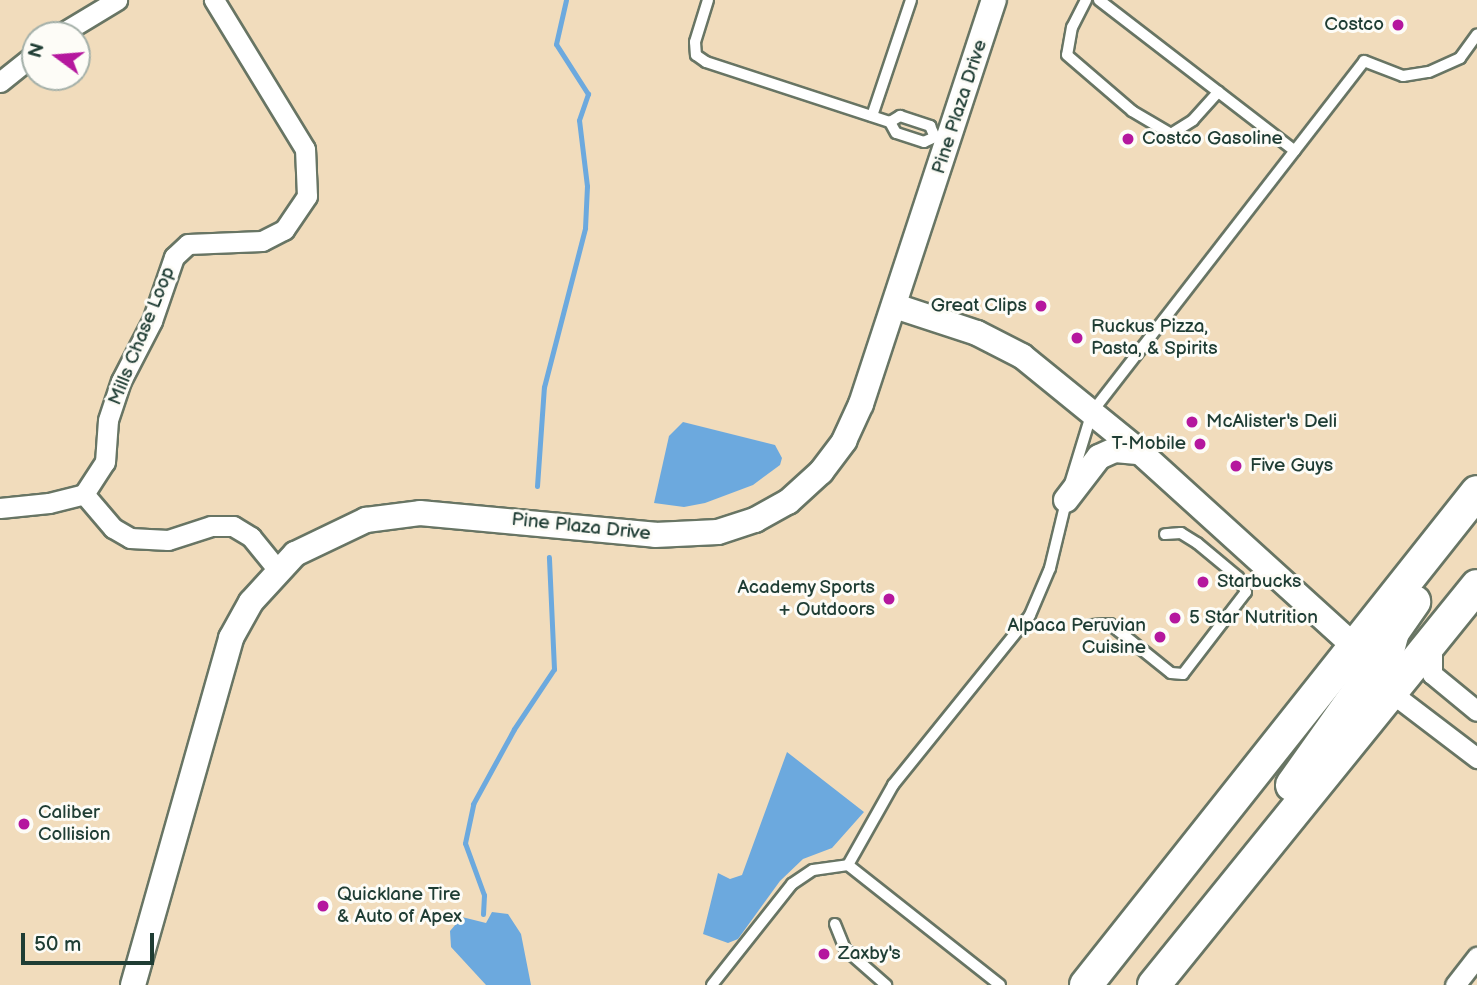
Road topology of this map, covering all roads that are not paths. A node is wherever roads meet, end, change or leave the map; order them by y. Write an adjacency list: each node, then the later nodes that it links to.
1 (117, 0): 8 (street)
2 (214, 0): 21 (street, Mills Chase Loop)
3 (708, 0): 13 (lane)
4 (911, 0): 13 (lane)
5 (994, 0): 15 (street, Pine Plaza Drive)
6 (1086, 0): 12 (lane)
7 (1099, 0): 12 (lane)
8 (82, 21)
9 (1477, 35): 16 (lane)
10 (21, 65): 11 (street)
11 (0, 82)
12 (1218, 92): 16 (lane)
13 (873, 116): 14 (lane)
14 (890, 122): 15 (lane); 15 (lane)
15 (942, 139): 17 (street, Pine Plaza Drive)
16 (1295, 150): 18 (lane)
17 (895, 306): 18 (street); 26 (street, Pine Plaza Drive)
18 (1092, 412): 19 (street); 22 (lane)
19 (1140, 452): 22 (street); 30 (street)
20 (1477, 492): 30 (highway)
21 (84, 494): 23 (street); 26 (street)
22 (1066, 500): 34 (lane)
23 (0, 508)
24 (1477, 517): 31 (highway)
25 (1165, 534): 28 (lane)
26 (277, 569): 38 (street, Pine Plaza Drive)
27 (1477, 586): 29 (highway)
28 (1093, 625)
29 (1433, 643): 31 (highway); 32 (street)
30 (1356, 648): 36 (highway); 42 (highway)
31 (1393, 694): 33 (street); 36 (highway)
32 (1477, 711)
33 (1477, 758)
34 (848, 865): 39 (lane); 41 (lane)
35 (835, 924): 40 (lane)
36 (1183, 949): 43 (highway)
37 (1477, 957): 44 (street)
38 (133, 985)
39 (712, 985)
40 (887, 985)
41 (1000, 985)
42 (1086, 985)
43 (1154, 985)
44 (1455, 985)

